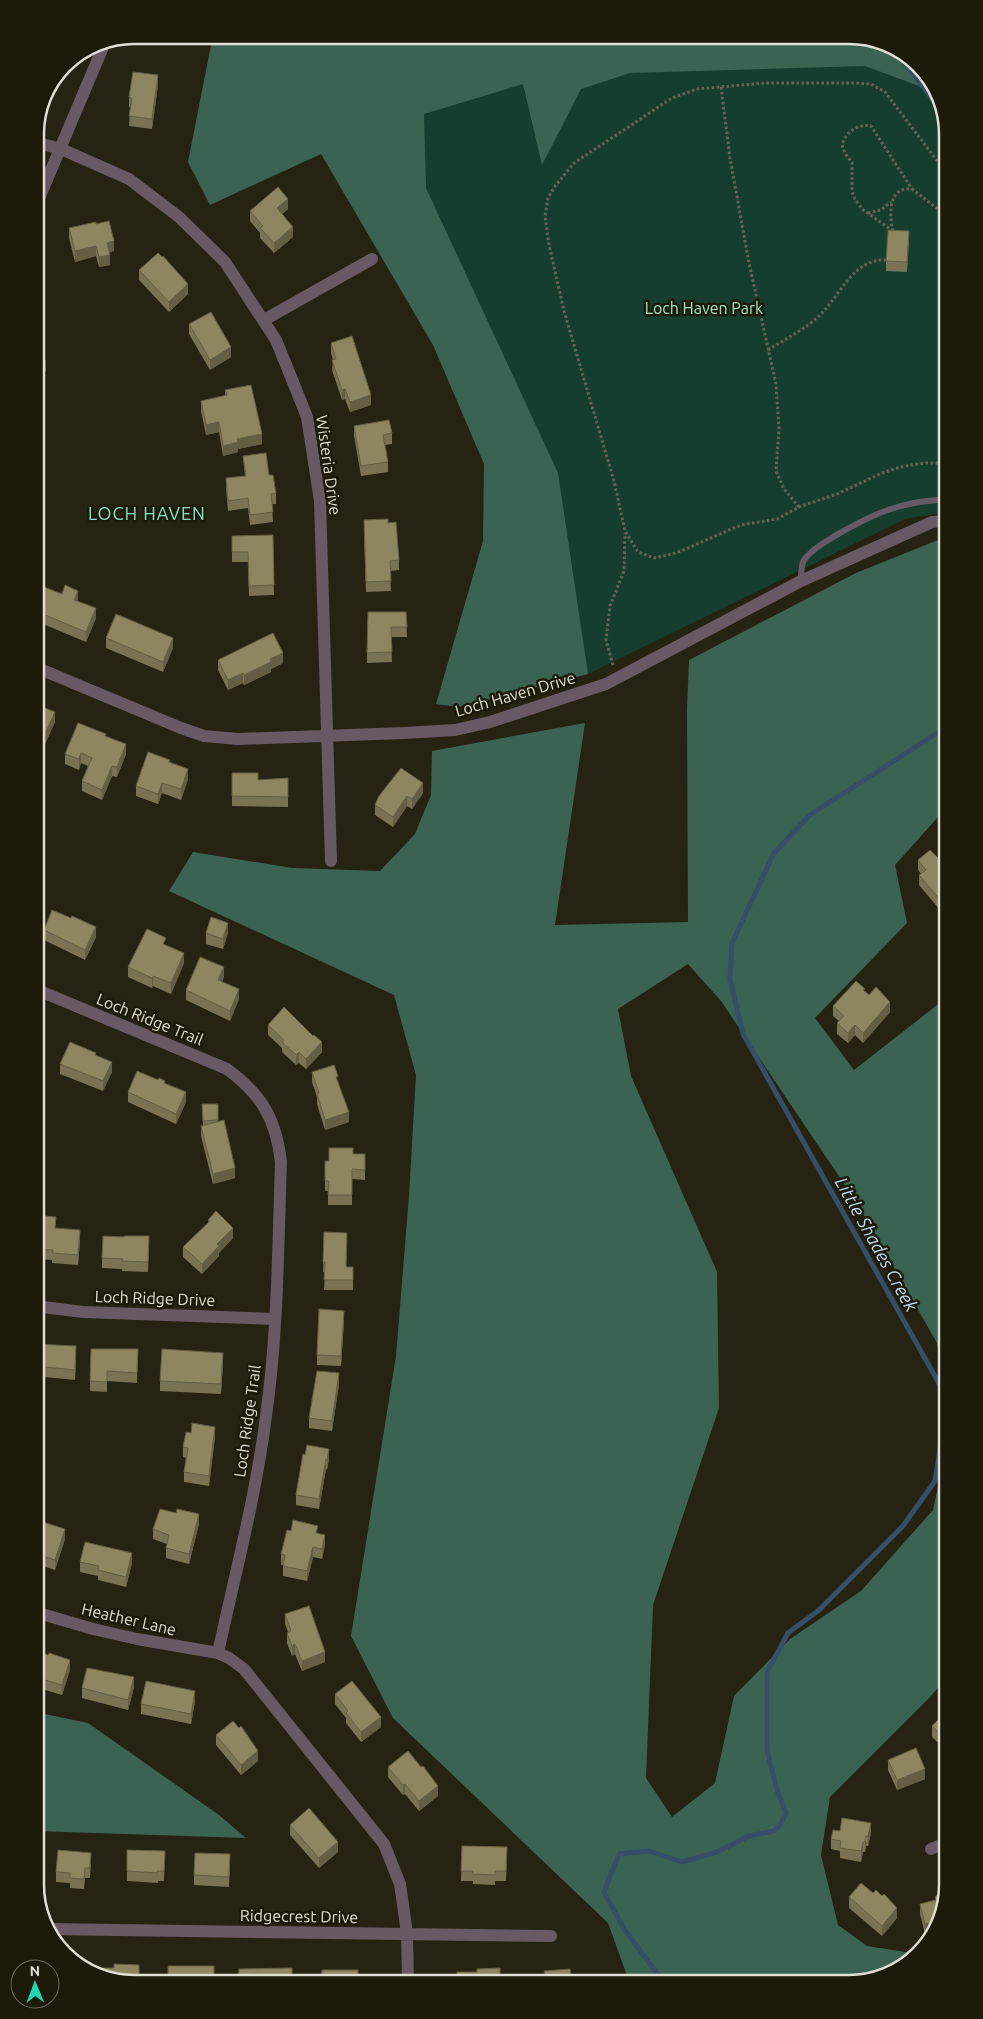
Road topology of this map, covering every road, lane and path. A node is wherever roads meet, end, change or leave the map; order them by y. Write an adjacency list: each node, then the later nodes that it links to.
1 (102, 50): 4 (street)
2 (721, 86): 5 (path); 18 (path); 23 (path)
3 (44, 144): 4 (street, Wisteria Drive)
4 (61, 149): 7 (street); 17 (street, Wisteria Drive)
5 (939, 163)
6 (904, 177): 8 (path); 9 (path); 12 (path)
7 (44, 188)
8 (904, 189): 9 (path); 10 (path)
9 (912, 189): 11 (path)
10 (891, 201): 12 (path); 13 (path)
11 (939, 211)
12 (867, 213): 13 (path)
13 (893, 231): 14 (path)
14 (894, 236)
15 (372, 259): 17 (street)
16 (887, 260): 18 (path)
17 (264, 320): 27 (street, Wisteria Drive)
18 (768, 350): 21 (path)
19 (939, 464): 21 (path)
20 (939, 500): 24 (lane)
21 (799, 507): 23 (path)
22 (939, 522): 24 (street, Loch Haven Drive)
23 (625, 531): 26 (path)
24 (801, 581): 26 (street, Loch Haven Drive)
25 (44, 671): 27 (street, Loch Haven Drive)
26 (620, 676): 27 (street, Loch Haven Drive)
27 (327, 735): 28 (street, Wisteria Drive)
28 (331, 861)
29 (44, 993): 31 (street, Loch Ridge Trail)
30 (44, 1307): 31 (street, Loch Ridge Drive)
31 (274, 1319): 33 (street, Loch Ridge Trail)
32 (44, 1614): 33 (street, Heather Lane)
33 (218, 1654): 37 (street)
34 (939, 1846): 35 (street)
35 (931, 1850)
36 (56, 1929): 37 (street, Ridgecrest Drive)
37 (407, 1934): 38 (street, Ridgecrest Drive); 39 (street)
38 (551, 1936)
39 (408, 1975)

